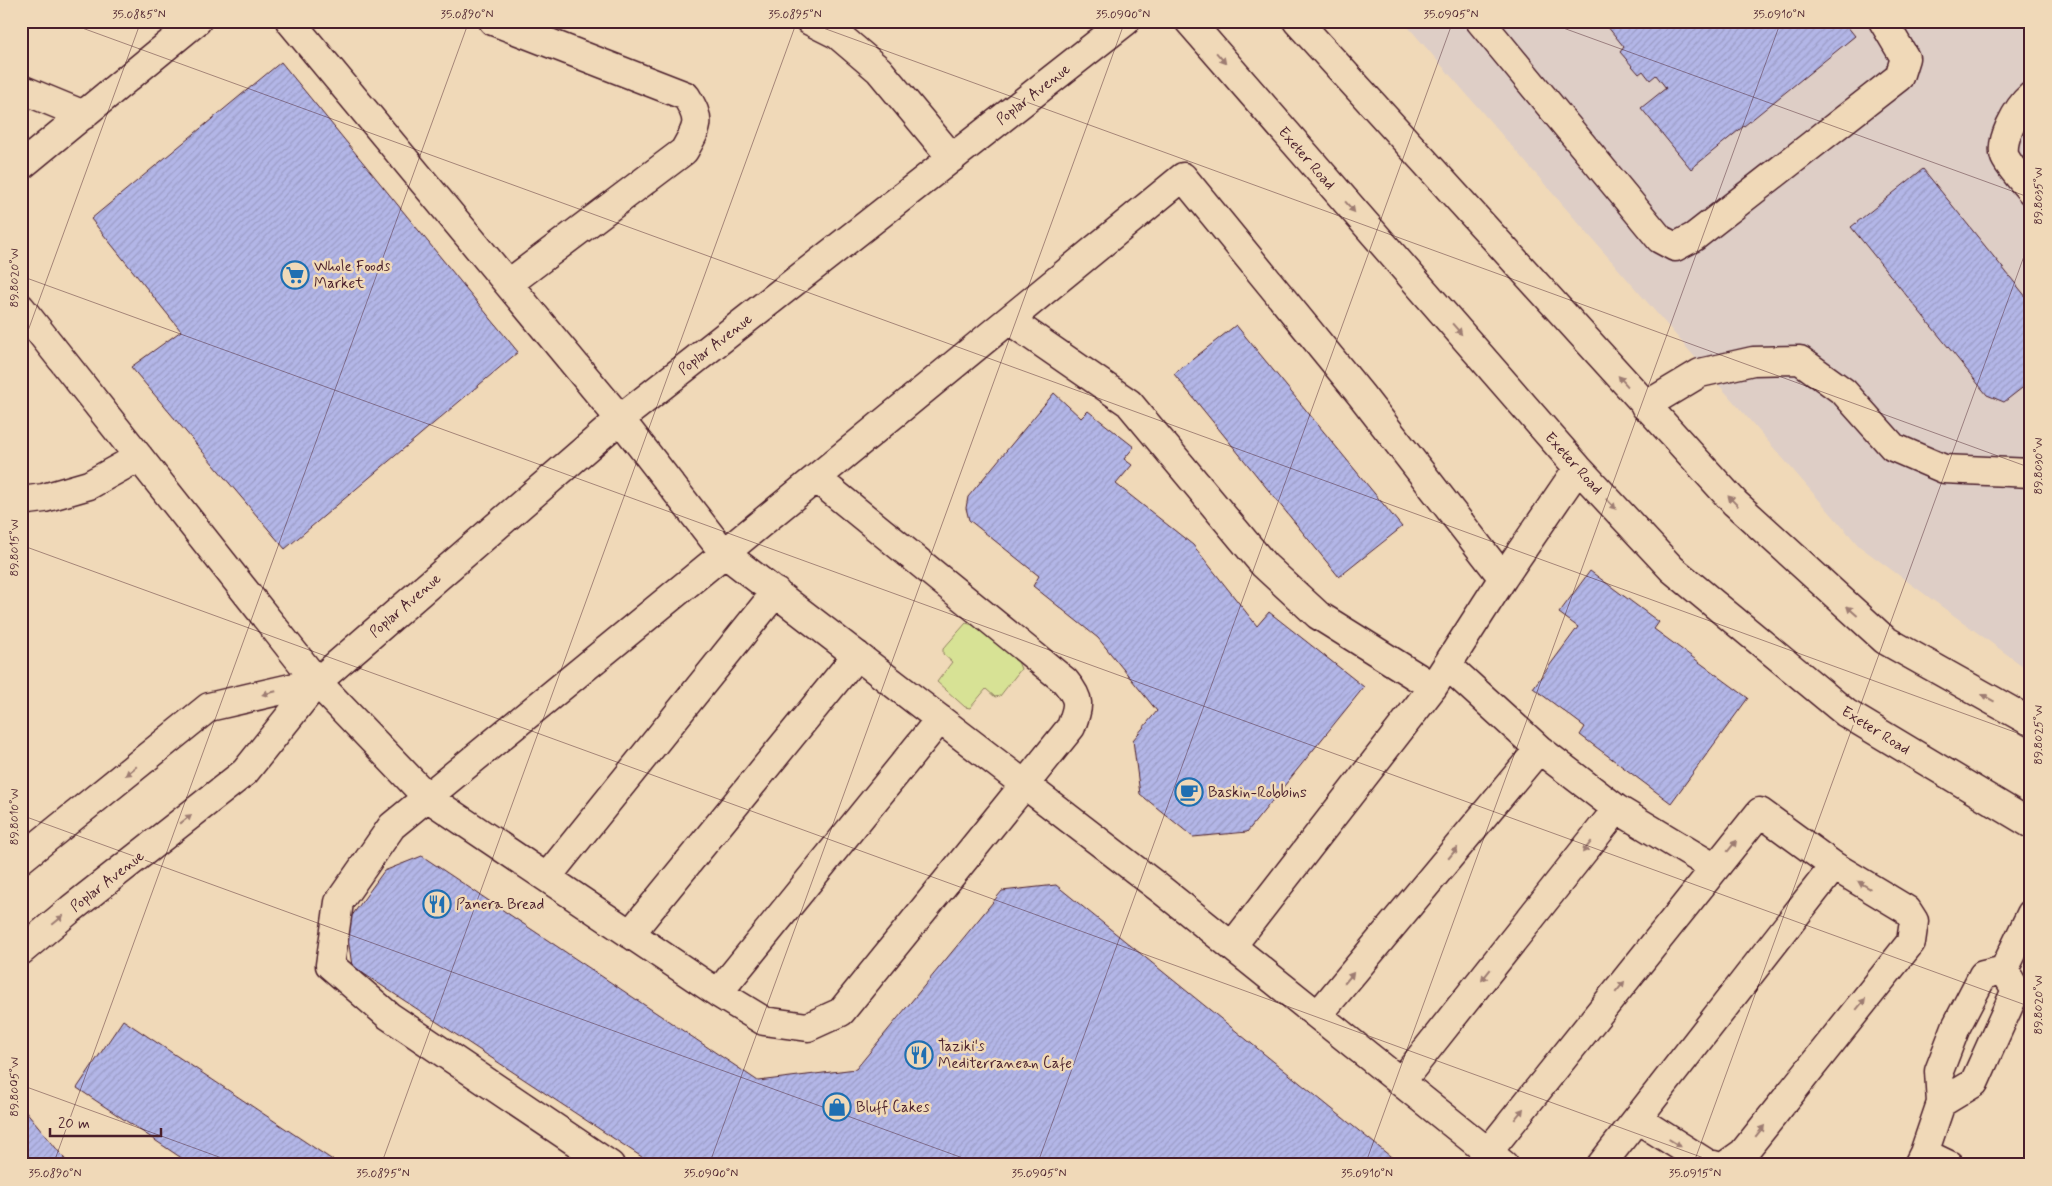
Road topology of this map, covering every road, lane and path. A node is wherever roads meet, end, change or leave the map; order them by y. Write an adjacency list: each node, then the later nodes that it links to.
1 (197, 21): 12 (street)
2 (290, 21): 16 (street)
3 (493, 21): 16 (street)
4 (810, 21): 13 (street)
5 (1126, 21): 13 (street, Poplar Avenue)
6 (1189, 21): 22 (street, Exeter Road, one-way to 22)
7 (1297, 21): 19 (street, one-way to 7)
8 (1480, 21): 9 (street)
9 (1883, 21)
10 (21, 89): 12 (street)
11 (2031, 96): 15 (street)
12 (84, 115): 14 (street)
13 (952, 158): 20 (street, Poplar Avenue)
14 (21, 166)
15 (2031, 190)
16 (508, 284): 20 (street)
17 (21, 308): 21 (street)
18 (1009, 320): 24 (street); 27 (street); 30 (street)
19 (1645, 406): 23 (street); 33 (street, one-way to 19)
20 (620, 419): 26 (street); 31 (street, Poplar Avenue)
21 (139, 457): 25 (street); 31 (street)
22 (1578, 468): 27 (street); 38 (street, Exeter Road, one-way to 38)
23 (2031, 473)
24 (816, 478): 26 (street); 35 (street)
25 (21, 501)
26 (724, 553): 28 (street); 36 (street)
27 (1503, 578): 30 (street)
28 (776, 592): 29 (street); 42 (street)
29 (857, 655): 32 (street); 44 (street)
30 (1440, 676): 34 (street); 45 (street)
31 (317, 682): 36 (street); 39 (street, Poplar Avenue, one-way to 39); 46 (street, Poplar Avenue, one-way to 31)
32 (940, 719): 35 (street); 48 (street)
33 (2031, 722)
34 (1539, 749): 37 (street); 49 (street, one-way to 34)
35 (1026, 785): 45 (street); 48 (street)
36 (427, 797): 42 (street); 55 (street)
37 (1617, 809): 41 (street); 50 (street, one-way to 50)
38 (2031, 824)
39 (21, 859)
40 (1834, 866): 41 (street, one-way to 40); 52 (street); 58 (street, one-way to 40)
41 (1715, 868): 53 (street, one-way to 41)
42 (546, 877): 44 (street)
43 (2031, 914): 47 (street)
44 (630, 934): 48 (street)
45 (1232, 946): 49 (street)
46 (21, 951)
47 (2004, 970): 51 (street); 51 (street)
48 (718, 993)
49 (1318, 1015): 50 (street)
50 (1401, 1082): 53 (street)
51 (1941, 1103): 54 (street)
52 (1637, 1119): 56 (street); 57 (street, one-way to 57)
53 (1496, 1158)
54 (1921, 1159): 59 (street)
55 (610, 1165)
56 (1601, 1165)
57 (1714, 1165)
58 (1726, 1165)
59 (1949, 1165)

